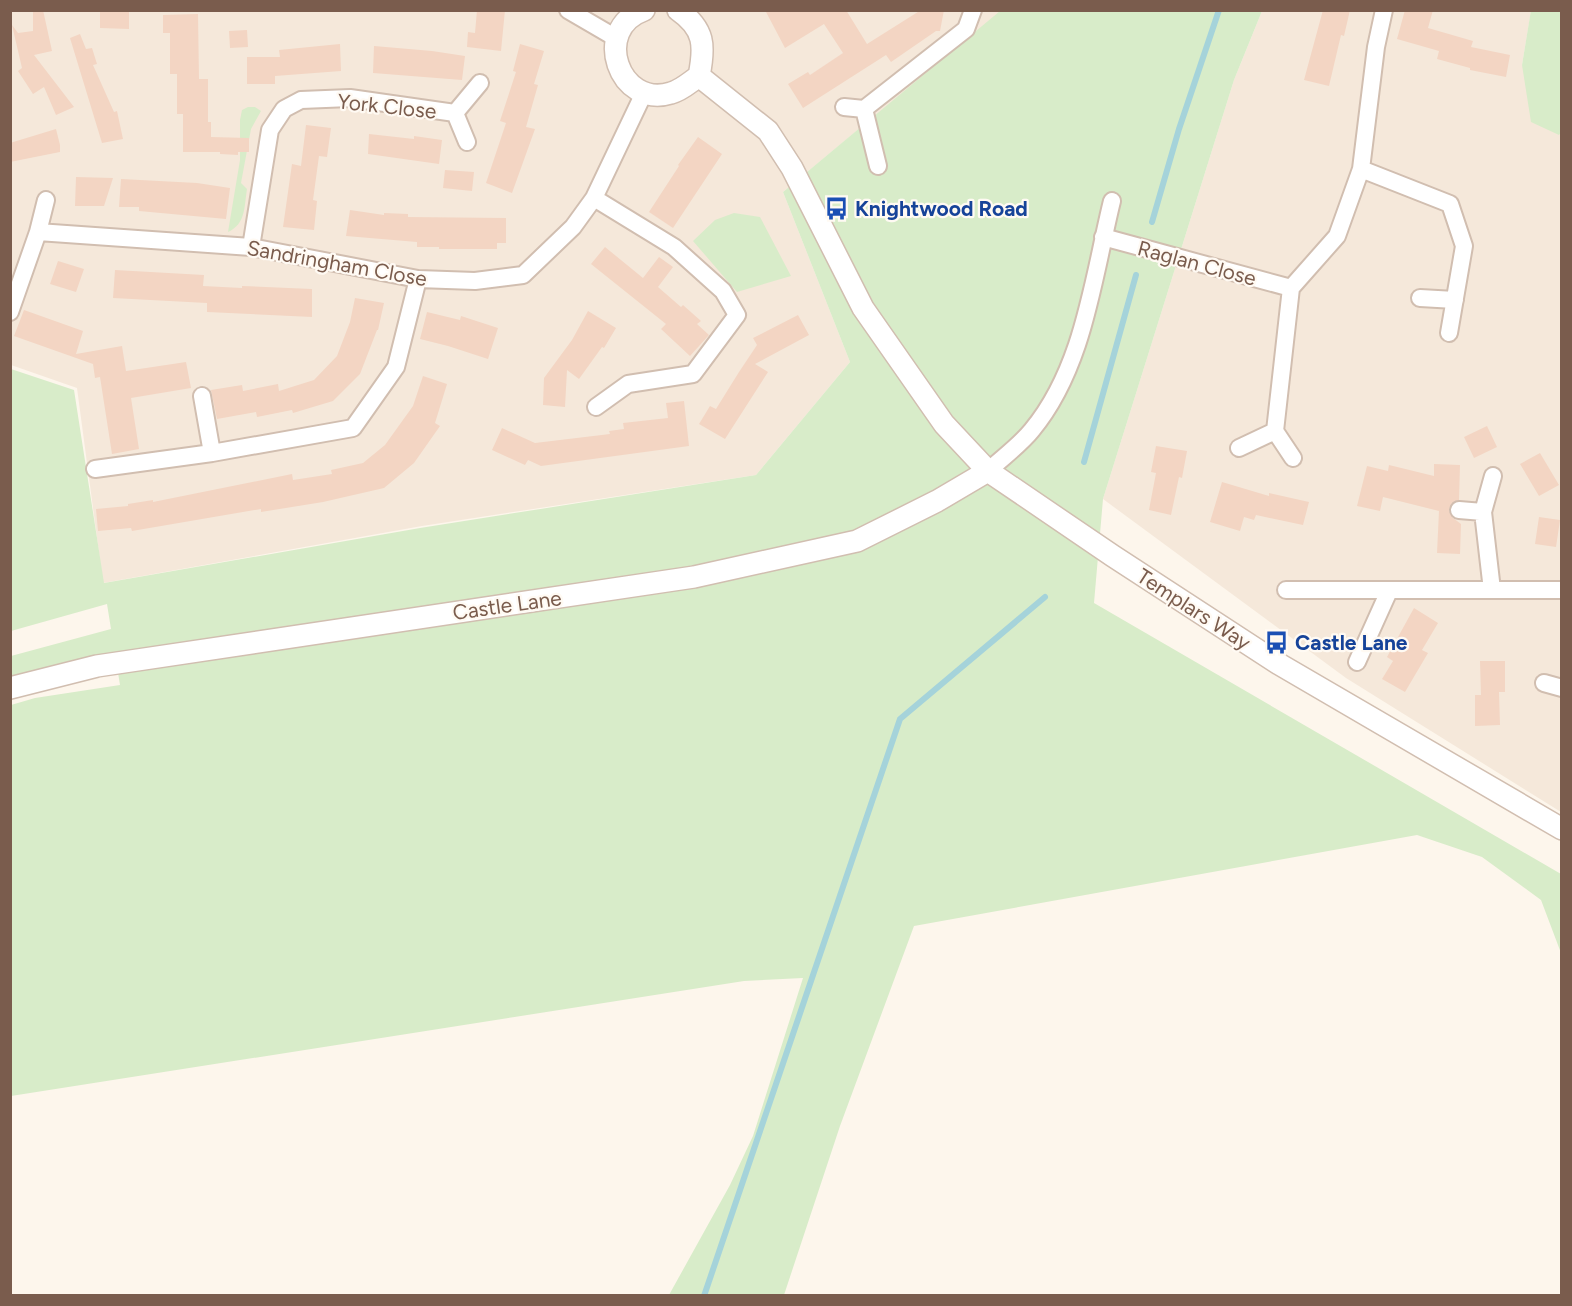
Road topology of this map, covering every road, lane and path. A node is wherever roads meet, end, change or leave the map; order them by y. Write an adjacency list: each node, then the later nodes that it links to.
1 (568, 10): 6 (street)
2 (644, 10): 6 (street)
3 (973, 10): 11 (street)
4 (1384, 10): 15 (street)
5 (679, 11): 7 (street)
6 (616, 38): 9 (street)
7 (699, 76): 9 (street); 35 (street)
8 (480, 83): 12 (street, York Close)
9 (644, 93): 16 (street, Sandringham Close)
10 (844, 107): 11 (street)
11 (864, 109): 14 (street)
12 (455, 113): 13 (street, York Close); 21 (street, York Close)
13 (467, 142)
14 (878, 166)
15 (1361, 169): 23 (street); 25 (street)
16 (594, 198): 22 (street, Sandringham Close); 29 (street)
17 (46, 200): 19 (street)
18 (1112, 201): 20 (street)
19 (38, 232): 21 (street, Sandringham Close); 26 (street)
20 (1103, 237): 23 (street, Raglan Close); 35 (street)
21 (251, 247): 22 (street, Sandringham Close)
22 (418, 279): 32 (street)
23 (1291, 288): 30 (street)
24 (1420, 298): 25 (street)
25 (1455, 300): 27 (street)
26 (10, 312)
27 (1449, 333)
28 (202, 396): 32 (street)
29 (596, 406)
30 (1275, 431): 31 (street); 33 (street)
31 (1239, 448)
32 (212, 453): 34 (street)
33 (1293, 458)
34 (95, 469)
35 (988, 471): 45 (street, Castle Lane); 47 (street, Templars Way)
36 (1493, 476): 38 (street)
37 (1459, 510): 38 (street)
38 (1483, 512): 40 (street)
39 (1286, 590): 42 (street)
40 (1492, 590): 41 (street); 42 (street)
41 (1562, 590)
42 (1389, 591): 43 (street)
43 (1357, 662)
44 (1544, 683): 46 (street)
45 (10, 687)
46 (1562, 688)
47 (1562, 829)

